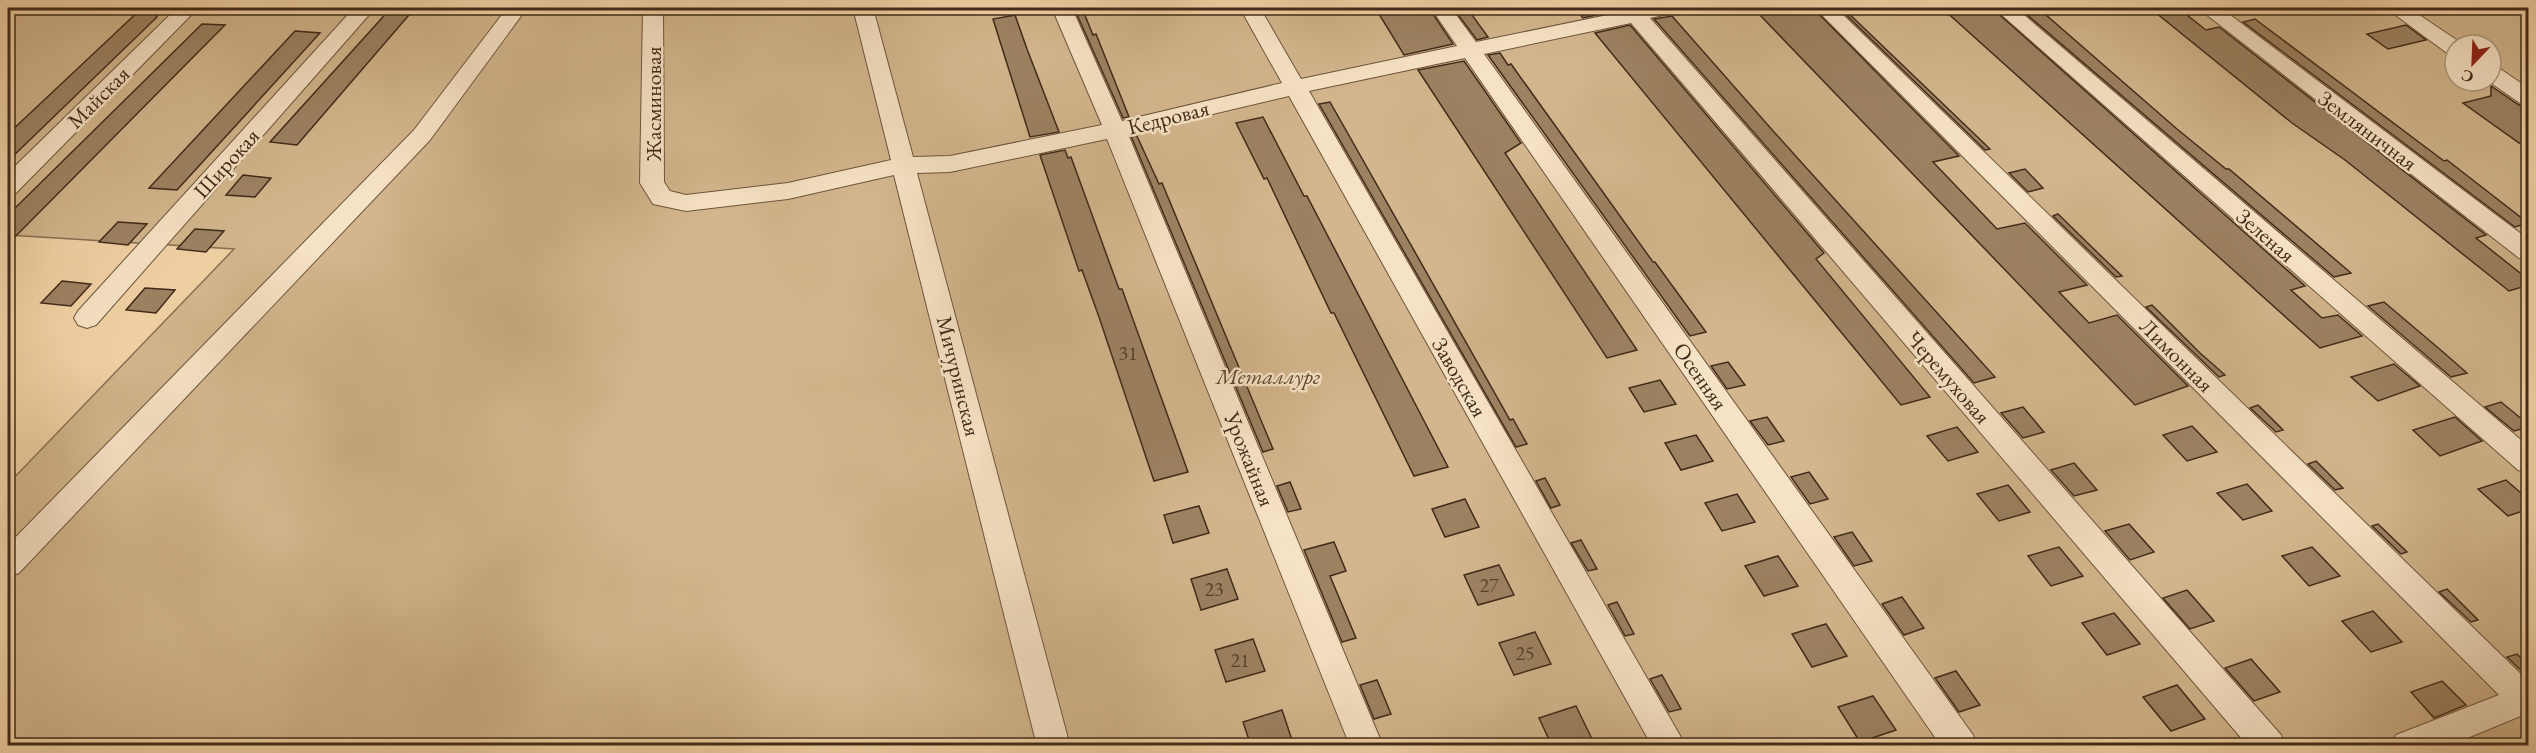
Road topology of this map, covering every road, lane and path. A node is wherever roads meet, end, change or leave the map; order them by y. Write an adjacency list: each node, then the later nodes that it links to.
1 (188, 8): 22 (street, Майская)
2 (364, 8): 25 (street, Широкая)
3 (517, 8): 27 (street)
4 (653, 8): 23 (street, Жасминовая)
5 (863, 8): 21 (street, Мичуринская)
6 (1062, 8): 20 (street, Урожайная)
7 (1250, 8): 18 (street, Заводская)
8 (1441, 8): 16 (street, Осенняя)
9 (1670, 8): 14 (street, Кедровая)
10 (1825, 8): 28 (street, Лимонная)
11 (2004, 8): 26 (street, Зеленая)
12 (2208, 8): 24 (street, Земляничная)
13 (2396, 8): 15 (street)
14 (1633, 11): 16 (street, Кедровая); 33 (street, Черемуховая)
15 (2443, 40)
16 (1470, 49): 18 (street, Кедровая); 32 (street, Осенняя)
17 (2503, 81): 19 (street)
18 (1295, 87): 20 (street, Кедровая); 31 (street, Заводская)
19 (2529, 98)
20 (1115, 130): 21 (street, Кедровая); 30 (street, Урожайная)
21 (905, 165): 23 (street, Кедровая); 29 (street, Мичуринская)
22 (8, 187)
23 (662, 198)
24 (2529, 252)
25 (87, 318)
26 (2529, 462)
27 (8, 564)
28 (2528, 700): 34 (street)
29 (1054, 746)
30 (1367, 746)
31 (1670, 746)
32 (1961, 746)
33 (2269, 746)
34 (2408, 746)

